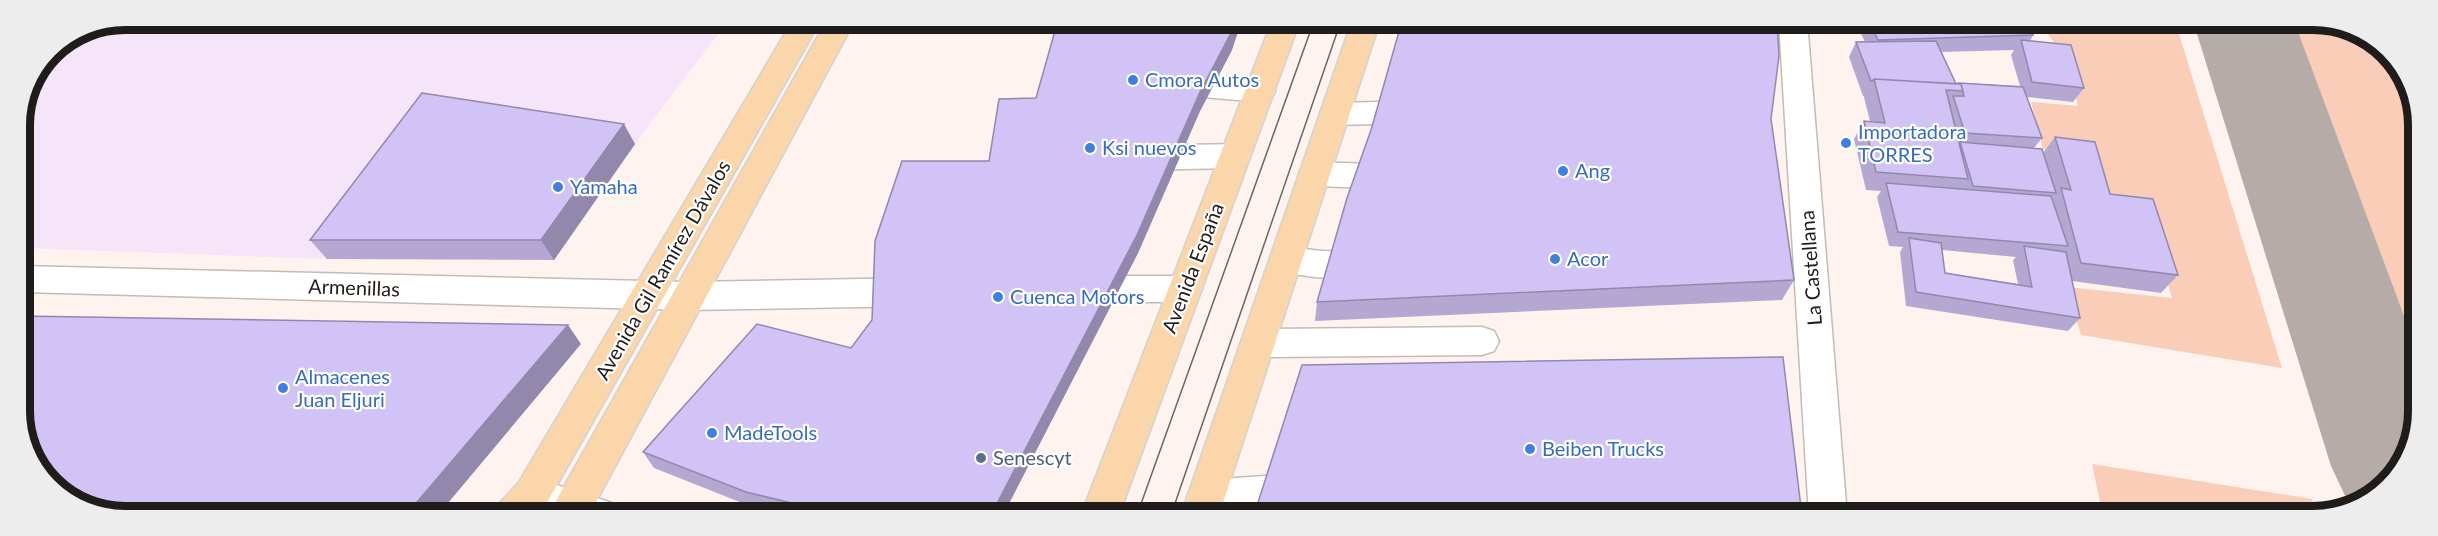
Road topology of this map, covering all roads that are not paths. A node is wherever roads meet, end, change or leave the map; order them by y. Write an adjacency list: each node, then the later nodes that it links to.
1 (801, 30): 19 (main road, Avenida Gil Ramírez Dávalos)
2 (835, 30): 20 (main road, Avenida Gil Ramírez Dávalos)
3 (1283, 30): 7 (main road, Avenida España)
4 (1363, 30): 9 (main road)
5 (1794, 30): 29 (street, La Castellana)
6 (1147, 81): 7 (street)
7 (1260, 91): 10 (main road, Avenida España)
8 (1450, 112): 9 (street)
9 (1335, 114): 12 (main road)
10 (1235, 156): 11 (street); 17 (main road, Avenida España)
11 (1106, 159)
12 (1315, 174): 13 (street); 14 (main road)
13 (1429, 178)
14 (1286, 260): 15 (street); 23 (main road)
15 (1399, 265)
16 (30, 279): 19 (street, Armenillas)
17 (1185, 289): 21 (street); 27 (main road, Avenida España)
18 (954, 292): 20 (street, Armenillas)
19 (649, 295): 20 (street, Armenillas); 25 (main road, Avenida Gil Ramírez Dávalos)
20 (688, 296): 26 (main road, Avenida Gil Ramírez Dávalos)
21 (1048, 301)
22 (1482, 341): 23 (street)
23 (1258, 343): 28 (main road)
24 (1340, 488): 28 (street)
25 (522, 504)
26 (583, 506)
27 (1103, 506)
28 (1203, 506)
29 (1827, 506)

